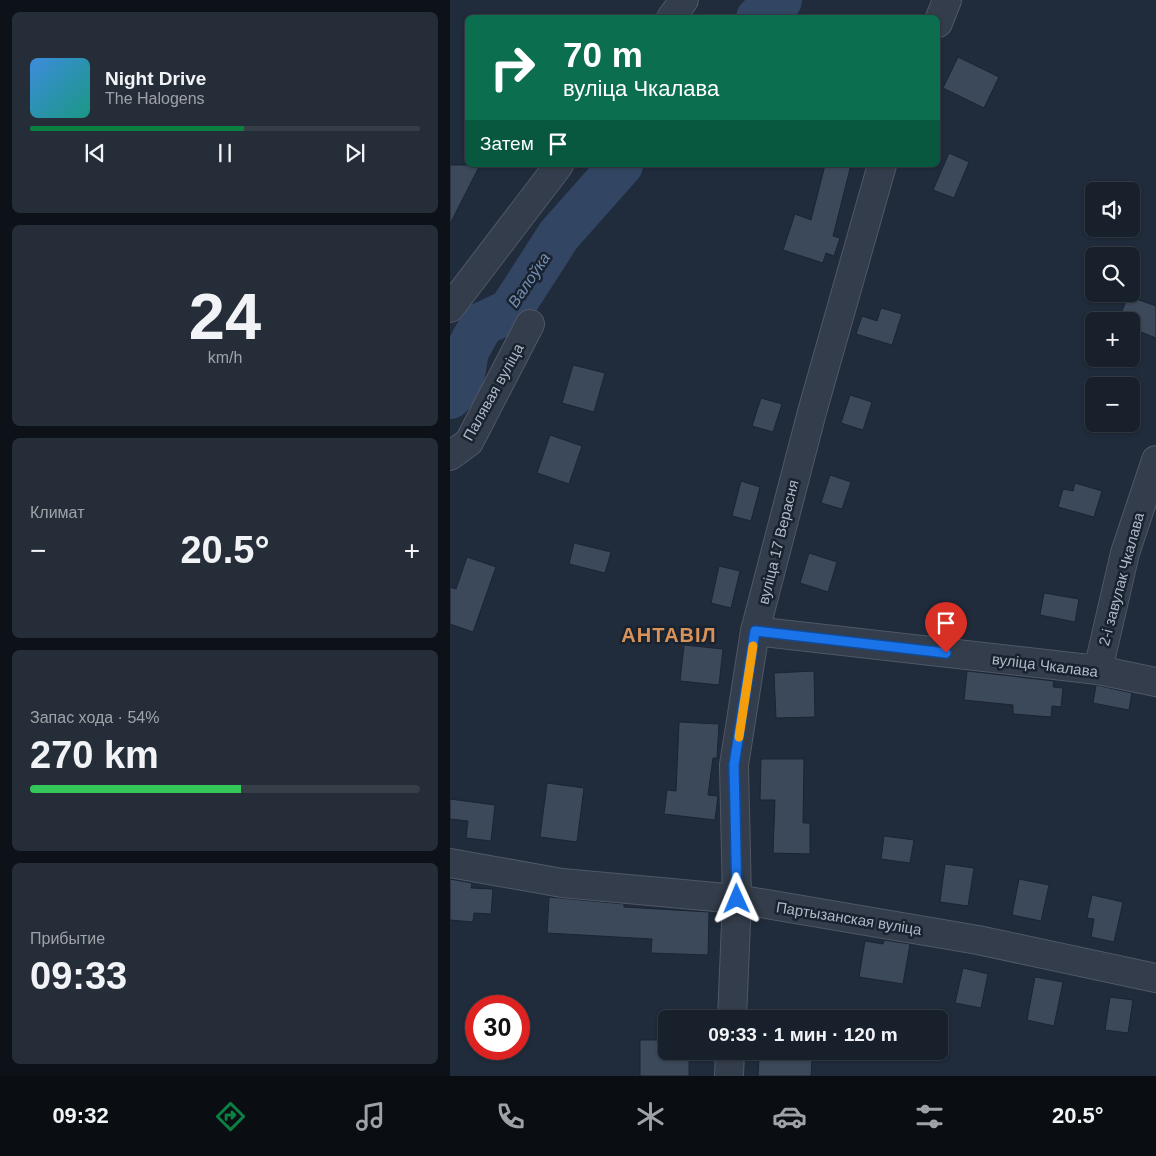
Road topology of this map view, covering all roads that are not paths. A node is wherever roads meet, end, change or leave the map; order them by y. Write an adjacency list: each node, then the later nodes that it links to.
1 (684, 0): 3 (street)
2 (947, 0): 4 (street)
3 (673, 15)
4 (940, 19)
5 (557, 167): 7 (street)
6 (881, 167): 11 (street, вуліца 17 Верасня)
7 (450, 308)
8 (530, 324): 9 (street, Палявая вуліца)
9 (450, 456)
10 (1156, 460): 12 (street, 2-і завулак Чкалава)
11 (755, 631): 12 (street, вуліца Чкалава); 15 (street, вуліца 17 Верасня)
12 (1098, 670): 13 (street, вуліца Чкалава)
13 (1156, 682)
14 (450, 863): 15 (street, Партызанская вуліца)
15 (737, 899): 16 (street, Партызанская вуліца); 17 (street, вуліца 17 Верасня)
16 (1156, 978)
17 (732, 1010)
18 (730, 1060): 19 (street)
19 (729, 1076)

